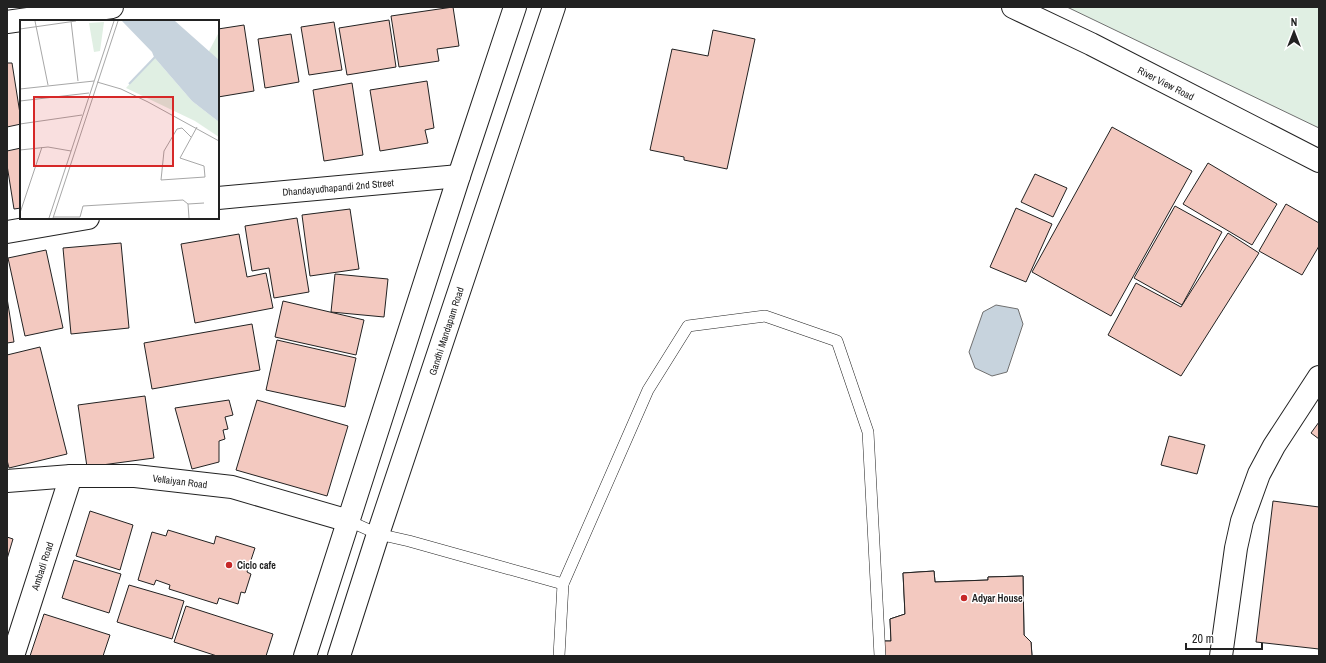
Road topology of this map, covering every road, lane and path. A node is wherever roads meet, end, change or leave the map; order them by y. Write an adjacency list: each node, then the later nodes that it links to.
1 (112, 7): 6 (street)
2 (515, 7): 9 (street)
3 (554, 7): 17 (street, Gandhi Mandapam Road)
4 (1013, 7): 8 (street, River View Road)
5 (20, 20): 7 (street)
6 (21, 20)
7 (7, 22)
8 (1319, 161)
9 (458, 176): 10 (street, Dhandayudhapandi 2nd Street); 16 (street)
10 (219, 198)
11 (82, 219): 12 (street)
12 (7, 232)
13 (1319, 377): 24 (street)
14 (71, 476): 15 (street, Vellaiyan Road); 16 (street, Vellaiyan Road); 19 (street, Ambadi Road)
15 (7, 481)
16 (349, 521): 17 (lane); 20 (street)
17 (378, 534): 18 (lane); 21 (street, Gandhi Mandapam Road)
18 (563, 584): 22 (lane); 23 (lane)
19 (13, 656)
20 (305, 656)
21 (339, 656)
22 (558, 656)
23 (880, 656)
24 (1221, 656)

